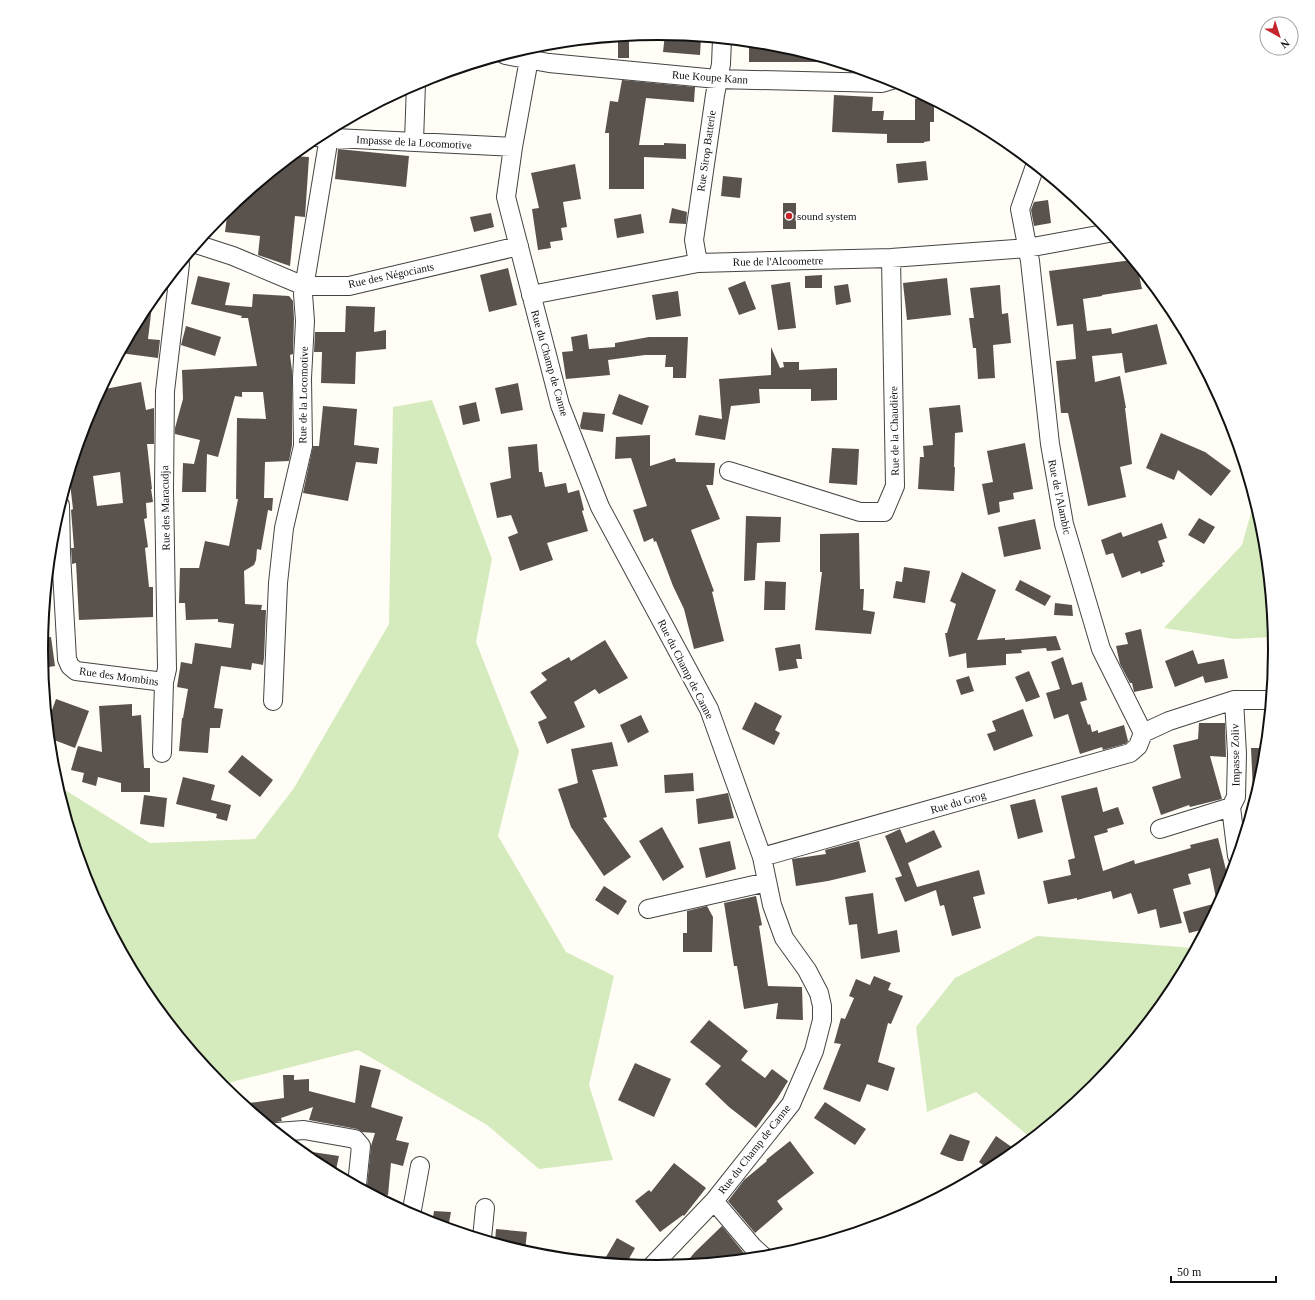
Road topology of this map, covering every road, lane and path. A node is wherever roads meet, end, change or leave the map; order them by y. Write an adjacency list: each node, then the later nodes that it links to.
1 (722, 43): 4 (street, Rue Sirop Batterie)
2 (529, 54): 10 (street, Rue du Champ de Canne)
3 (530, 54): 4 (street, Rue Koupe Kann)
4 (717, 79): 5 (street, Rue Koupe Kann); 17 (street, Rue Sirop Batterie)
5 (883, 83)
6 (416, 90): 9 (street)
7 (328, 137): 9 (street, Impasse de la Locomotive)
8 (321, 141): 19 (street, Rue de la Locomotive)
9 (414, 142): 10 (street, Impasse de la Locomotive)
10 (513, 147): 14 (street, Rue du Champ de Canne)
11 (1034, 170): 15 (street, Rue de l'Alambic)
12 (1103, 234): 15 (street, Rue de l'Alcoometre)
13 (201, 246): 19 (street, Rue des Négociants)
14 (519, 246): 19 (street, Rue des Négociants); 20 (street, Rue du Champ de Canne)
15 (1027, 248): 16 (street, Rue de l'Alcoometre); 28 (street, Rue de l'Alambic)
16 (891, 258): 17 (street, Rue de l'Alcoometre); 21 (street, Rue de la Chaudière)
17 (698, 262): 20 (street, Rue de l'Alcoometre)
18 (179, 273): 24 (street, Rue des Maracudja)
19 (305, 285): 27 (street, Rue de la Locomotive)
20 (531, 294): 33 (street, Rue du Champ de Canne)
21 (729, 471)
22 (58, 539): 23 (street, Rue des Mombins)
23 (56, 566): 24 (street, Rue des Mombins)
24 (164, 682): 29 (street, Rue des Maracudja)
25 (1234, 700): 26 (street); 28 (street); 30 (street, Impasse Zoliv)
26 (1265, 700)
27 (273, 701)
28 (1143, 733): 33 (street, Rue du Grog)
29 (162, 753)
30 (1230, 807): 31 (street); 32 (street, Impasse Zoliv)
31 (1160, 829)
32 (1235, 845)
33 (762, 857): 34 (street, Rue du Champ de Canne)
34 (767, 882): 35 (street); 39 (street, Rue du Champ de Canne)
35 (648, 909)
36 (283, 1132): 38 (street)
37 (420, 1166): 40 (street)
38 (358, 1181)
39 (714, 1201): 43 (street); 44 (street, Rue du Champ de Canne)
40 (412, 1208)
41 (485, 1208): 42 (street)
42 (482, 1234)
43 (758, 1251)
44 (658, 1260)

